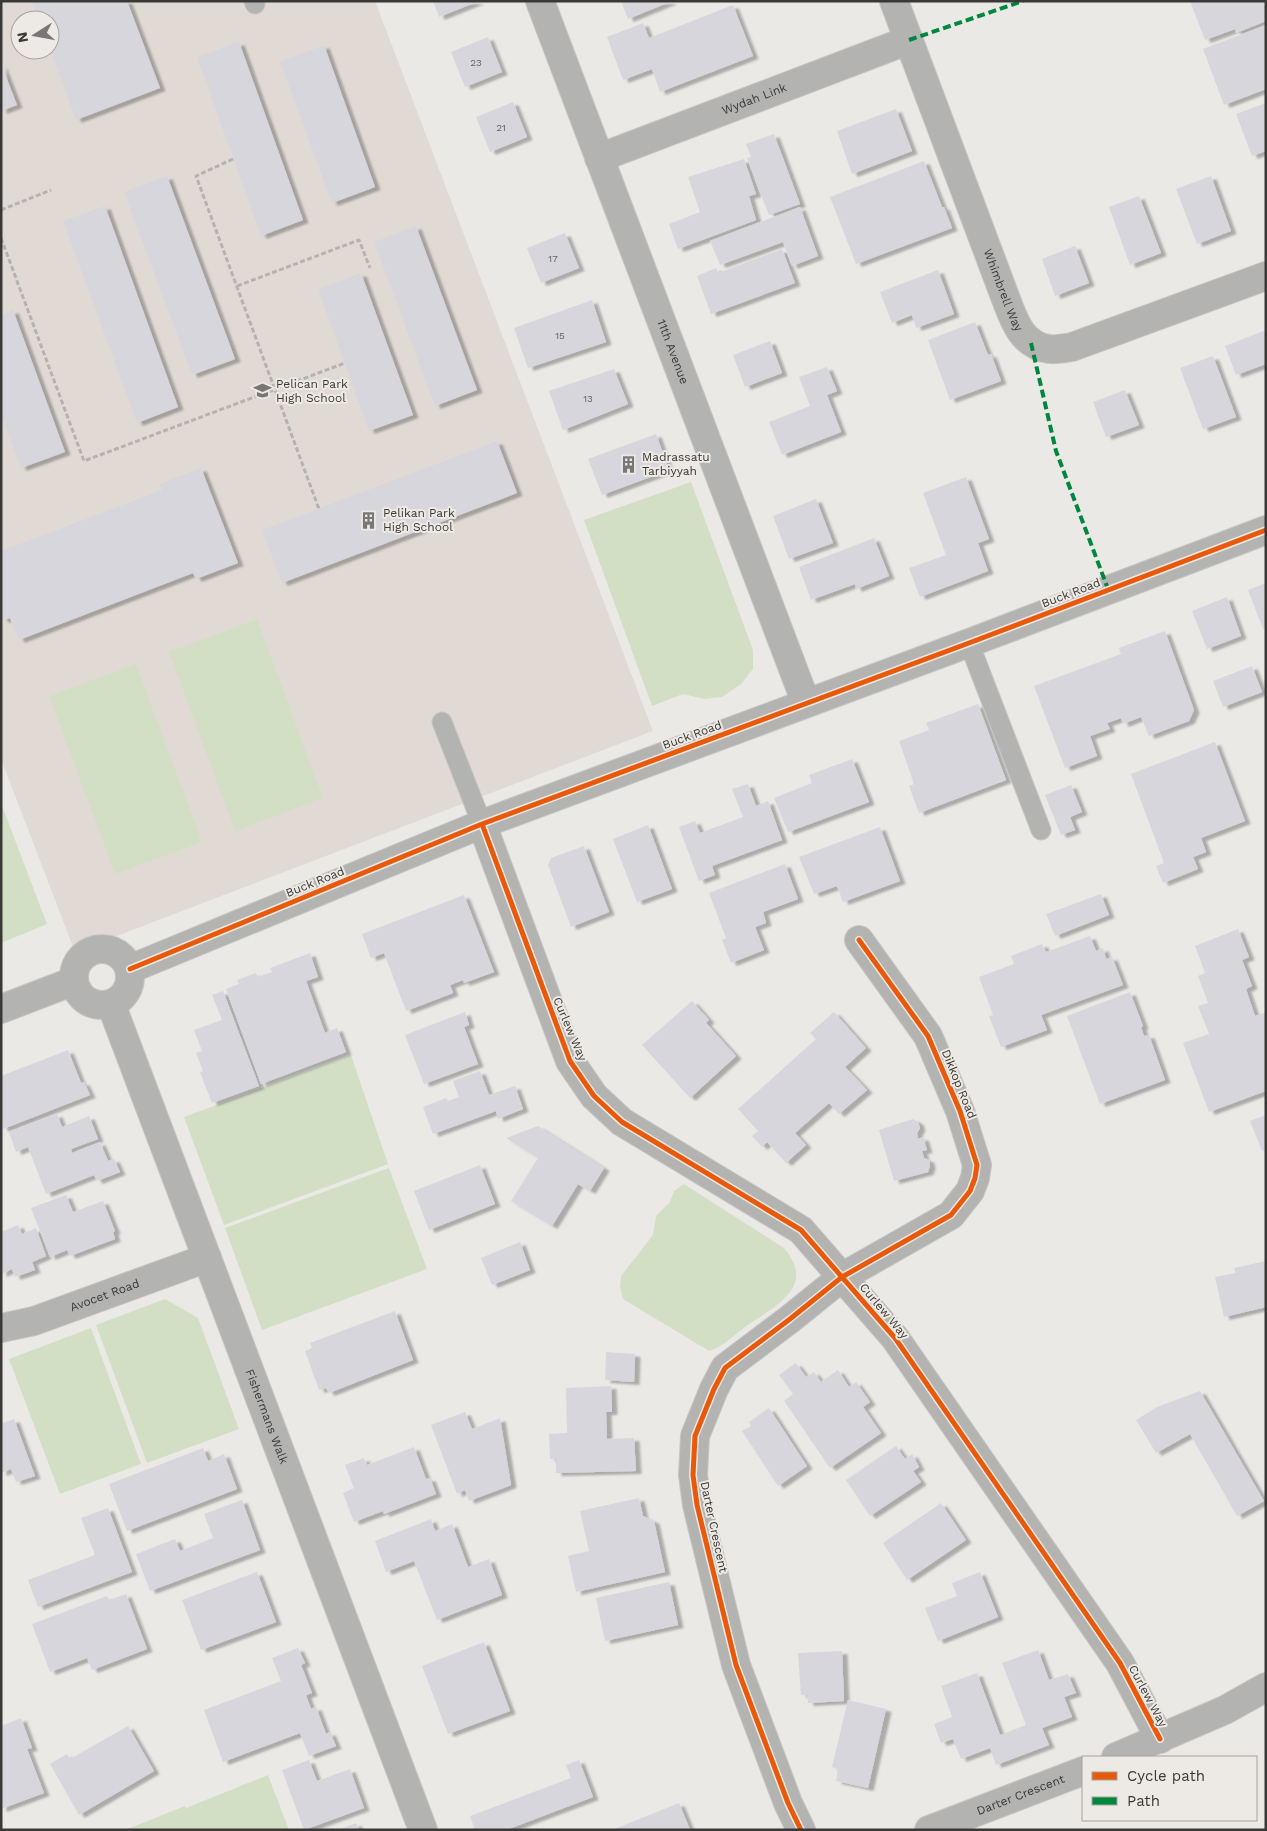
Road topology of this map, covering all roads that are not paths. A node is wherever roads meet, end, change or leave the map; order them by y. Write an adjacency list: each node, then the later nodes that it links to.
1 (540, 1): 4 (street, 11th Avenue)
2 (894, 1): 3 (street, Whimbrell Way)
3 (909, 40): 4 (street, Wydah Link); 5 (street, Whimbrell Way)
4 (599, 158): 8 (street, 11th Avenue)
5 (1266, 276)
6 (1266, 530): 7 (street, Buck Road)
7 (970, 643): 8 (street, Buck Road); 11 (lane)
8 (806, 703): 10 (street, Buck Road)
9 (442, 722): 10 (lane)
10 (482, 824): 13 (street, Buck Road); 18 (street, Curlew Way)
11 (1041, 830)
12 (859, 940): 18 (street, Dikkop Road)
13 (130, 969): 14 (street); 15 (street)
14 (74, 981): 15 (street); 16 (street)
15 (111, 1004): 17 (street, Fishermans Walk)
16 (1, 1009)
17 (208, 1258): 19 (street, Avocet Road); 24 (street, Fishermans Walk)
18 (842, 1277): 21 (street, Curlew Way); 25 (street, Darter Crescent)
19 (1, 1328)
20 (1266, 1687): 21 (street, Curlew Way)
21 (1160, 1739): 22 (street)
22 (1118, 1756)
23 (1082, 1771): 26 (street, Darter Crescent)
24 (423, 1830)
25 (801, 1830)
26 (929, 1830)

